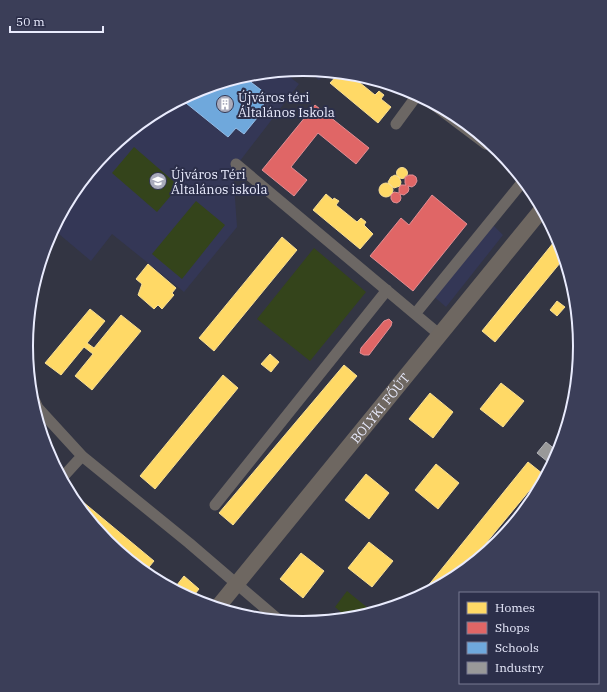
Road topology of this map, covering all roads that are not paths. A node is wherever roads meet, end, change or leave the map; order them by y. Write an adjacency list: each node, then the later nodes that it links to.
1 (414, 99): 2 (street)
2 (396, 124)
3 (236, 164): 6 (street)
4 (520, 185): 7 (street)
5 (539, 213): 8 (main road, BOLYKI FŐÚT)
6 (387, 290): 7 (street); 12 (street)
7 (415, 314): 8 (street)
8 (440, 335): 13 (main road, BOLYKI FŐÚT)
9 (41, 413): 10 (street)
10 (82, 456): 11 (street); 13 (street)
11 (65, 474)
12 (215, 505)
13 (237, 584): 14 (main road, BOLYKI FŐÚT); 15 (street)
14 (221, 603)
15 (272, 614)

